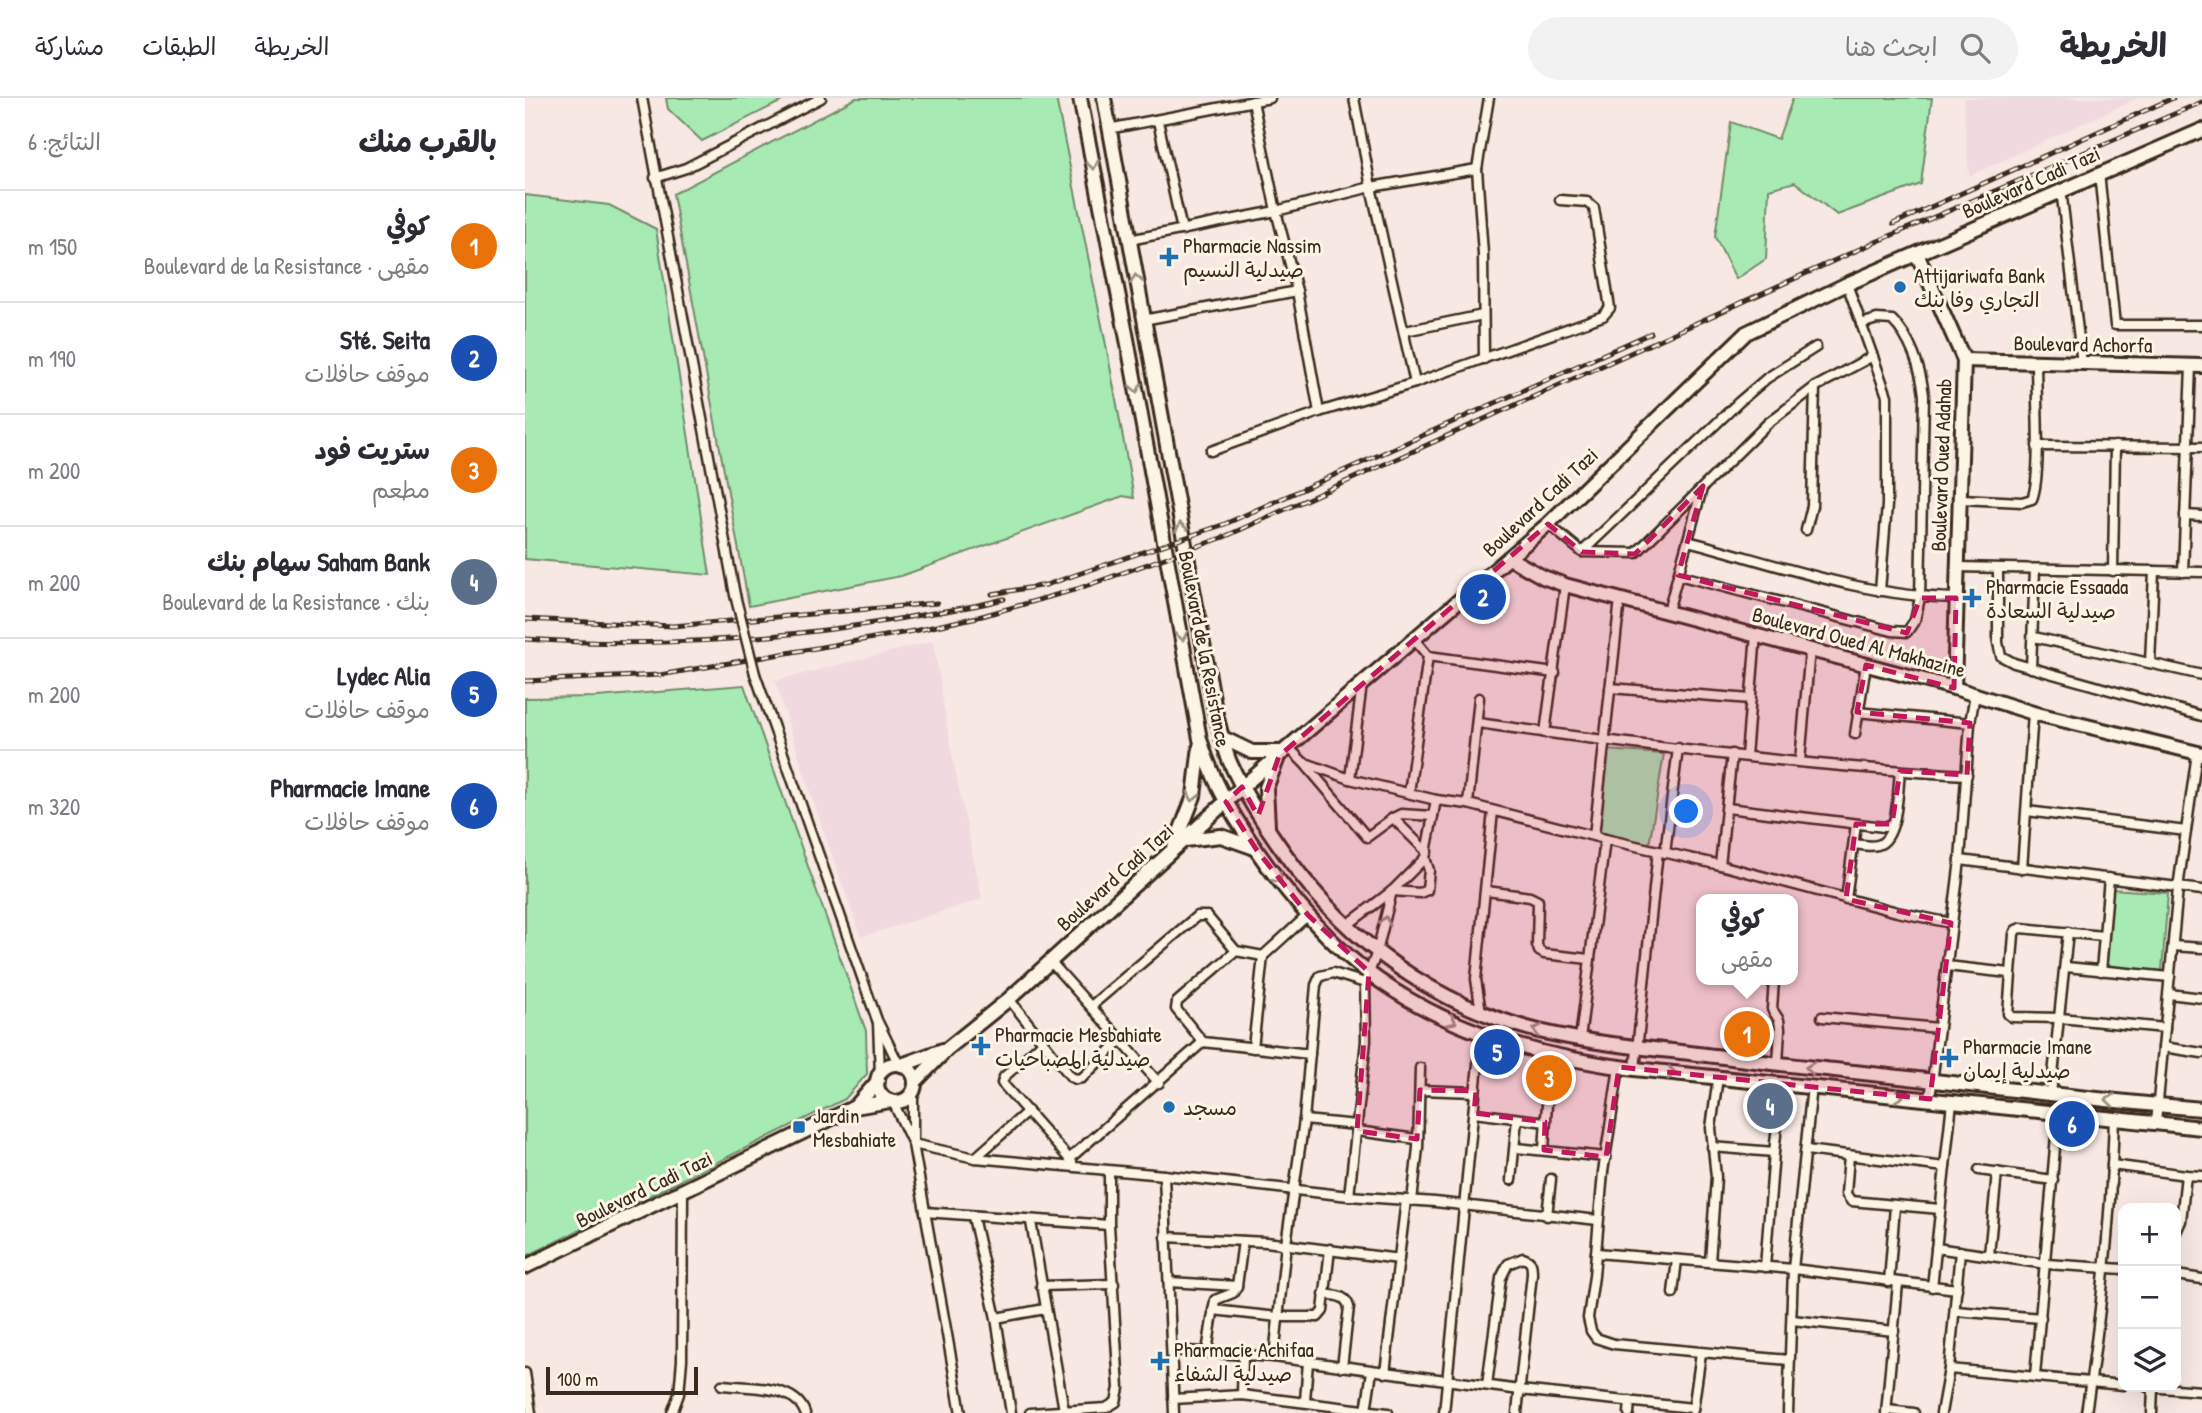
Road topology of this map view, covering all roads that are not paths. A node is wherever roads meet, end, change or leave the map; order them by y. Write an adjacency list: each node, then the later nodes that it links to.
1 (642, 98): 14 (street)
2 (821, 98): 14 (street)
3 (1080, 98): 91 (main road, Boulevard de la Resistance, one-way to 91)
4 (1104, 98): 10 (main road, Boulevard de la Resistance)
5 (1270, 98): 8 (street)
6 (1354, 98): 15 (street)
7 (1489, 98): 12 (street)
8 (1253, 101): 9 (street); 18 (street)
9 (1158, 121): 10 (street); 19 (street)
10 (1108, 129): 20 (main road, Boulevard de la Resistance)
11 (2202, 130): 13 (main road, Boulevard Cadi Tazi)
12 (1477, 169): 15 (street); 24 (street)
13 (2099, 173): 16 (main road, Boulevard Cadi Tazi); 27 (street)
14 (655, 178): 160 (street, bridge)
15 (1371, 187): 18 (street); 28 (street)
16 (2061, 189): 21 (main road, Boulevard Cadi Tazi); 34 (street)
17 (1560, 200): 31 (street)
18 (1276, 211): 19 (street); 23 (street)
19 (1182, 230): 20 (street)
20 (1129, 240): 25 (main road, Boulevard de la Resistance, one-way to 20)
21 (1917, 254): 22 (main road, Boulevard Cadi Tazi); 32 (main road, Boulevard Oued Adahab)
22 (1847, 284): 26 (street); 48 (main road, Boulevard Cadi Tazi)
23 (1297, 291): 25 (street); 38 (street)
24 (1483, 315): 28 (street); 31 (street)
25 (1143, 320): 90 (main road, Boulevard de la Resistance, one-way to 25)
26 (1861, 324): 30 (street); 63 (street)
27 (2202, 325)
28 (1405, 331): 36 (street)
29 (1816, 347): 51 (street)
30 (1873, 356): 37 (street); 62 (street)
31 (1484, 359): 36 (street)
32 (1964, 360): 33 (main road, Boulevard Achorfa); 45 (main road, Boulevard Oued Adahab)
33 (2036, 363): 34 (main road, Boulevard Achorfa); 39 (street)
34 (2082, 364): 35 (main road, Boulevard Achorfa)
35 (2196, 366): 41 (street)
36 (1415, 383): 38 (street)
37 (1815, 387): 44 (street); 49 (street)
38 (1319, 412): 43 (street)
39 (2037, 446): 40 (street); 45 (street)
40 (2115, 446): 41 (street); 56 (street)
41 (2187, 446): 42 (street); 46 (street)
42 (2202, 447)
43 (1211, 451)
44 (1703, 486): 50 (street); 51 (street)
45 (1961, 499): 53 (main road, Boulevard Oued Adahab)
46 (2185, 515): 47 (street); 58 (street)
47 (2202, 516)
48 (1548, 524): 51 (street); 52 (main road, Boulevard Cadi Tazi)
49 (1806, 530)
50 (1688, 541): 60 (street); 62 (street)
51 (1582, 552)
52 (1509, 558): 61 (main road, Boulevard Oued Al Makhazine); 69 (main road, Boulevard Cadi Tazi)
53 (1957, 567): 54 (street); 64 (main road, Boulevard Oued Adahab)
54 (1999, 569): 55 (street); 74 (street)
55 (2035, 569): 56 (street); 68 (street)
56 (2113, 571): 57 (street)
57 (2154, 571): 58 (street); 72 (street)
58 (2183, 572): 59 (street)
59 (2202, 572)
60 (1678, 575): 63 (street); 66 (street)
61 (1565, 584): 65 (main road, Boulevard Oued Al Makhazine); 75 (street)
62 (1879, 591): 63 (street)
63 (1920, 598): 64 (street)
64 (1956, 598): 79 (main road, Boulevard Oued Adahab)
65 (1620, 600): 66 (main road, Boulevard Oued Al Makhazine); 78 (street)
66 (1668, 611): 67 (main road, Boulevard Oued Al Makhazine)
67 (1756, 634): 70 (main road, Boulevard Oued Al Makhazine); 82 (street)
68 (2033, 637): 72 (street); 74 (street)
69 (1414, 639): 71 (street); 77 (main road, Boulevard Cadi Tazi)
70 (1810, 649): 73 (main road, Boulevard Oued Al Makhazine); 98 (street)
71 (1429, 656): 75 (street); 104 (street)
72 (2150, 663): 76 (street)
73 (1866, 665): 79 (main road, Boulevard Oued Al Makhazine); 83 (street)
74 (2031, 668): 85 (street)
75 (1555, 673): 88 (street)
76 (2202, 675)
77 (1362, 682): 94 (main road, Boulevard Cadi Tazi); 102 (street)
78 (1610, 688): 82 (street); 92 (street)
79 (1954, 688): 80 (main road, Boulevard Oued Al Makhazine)
80 (1975, 694): 84 (main road, Boulevard Oued Al Makhazine); 87 (street)
81 (1479, 698): 86 (street)
82 (1751, 699): 97 (street)
83 (1857, 712): 87 (street); 89 (street)
84 (2033, 713): 95 (main road, Boulevard Oued Al Makhazine); 110 (street)
85 (2202, 716)
86 (1478, 723): 88 (street); 107 (street)
87 (1970, 723): 101 (street)
88 (1545, 733): 92 (street)
89 (1855, 733)
90 (1223, 738): 94 (main road); 103 (main road, Boulevard de la Resistance)
91 (1200, 739): 106 (main road, Boulevard de la Resistance); 122 (main road, one-way to 122)
92 (1605, 739): 93 (street); 117 (street)
93 (1678, 748): 96 (street); 123 (street)
94 (1284, 752): 99 (street); 103 (main road, Boulevard Cadi Tazi); 115 (main road)
95 (2199, 753): 116 (street)
96 (1732, 754): 97 (street); 108 (street)
97 (1746, 755): 98 (street)
98 (1800, 761): 100 (street)
99 (1304, 762): 102 (street); 112 (street)
100 (1900, 771): 101 (street); 114 (street)
101 (1966, 775): 125 (street)
102 (1350, 779): 104 (street)
103 (1242, 787): 106 (main road, Boulevard Cadi Tazi); 115 (main road, Boulevard de la Resistance)
104 (1409, 793): 105 (street)
105 (1436, 800): 107 (street); 111 (street)
106 (1226, 802): 119 (main road, Boulevard Cadi Tazi); 121 (main road, Boulevard de la Resistance)
107 (1468, 804): 109 (street)
108 (1727, 808): 113 (street); 126 (street)
109 (1493, 811): 117 (street); 132 (street)
110 (2027, 811): 116 (street); 127 (street)
111 (1433, 816): 112 (street); 124 (street)
112 (1393, 818): 124 (street)
113 (1856, 824): 114 (street); 120 (street)
114 (1892, 824): 120 (street)
115 (1269, 830): 136 (main road, Boulevard de la Resistance)
116 (2186, 831): 129 (street)
117 (1594, 836): 118 (street)
118 (1605, 839): 123 (street); 144 (street)
119 (1184, 840): 121 (main road); 122 (main road, Boulevard Cadi Tazi)
120 (1854, 844): 133 (street)
121 (1256, 849): 134 (main road, Boulevard de la Resistance, one-way to 134)
122 (1172, 851): 145 (main road, Boulevard Cadi Tazi)
123 (1661, 852): 126 (street); 168 (street)
124 (1426, 855): 131 (street); 131 (street)
125 (1959, 860): 127 (street); 135 (street)
126 (1720, 865): 133 (street)
127 (2022, 869): 128 (street)
128 (2109, 878): 129 (street); 138 (street)
129 (2178, 888): 130 (street); 139 (street)
130 (2202, 890)
131 (1392, 891): 136 (street); 142 (street, one-way to 131)
132 (1487, 891): 144 (street); 157 (street)
133 (1846, 899): 135 (street)
134 (1308, 915): 143 (street); 151 (main road, Boulevard de la Resistance)
135 (1951, 923): 146 (street)
136 (1346, 926): 142 (main road, Boulevard de la Resistance)
137 (2069, 932): 138 (street); 147 (street); 149 (street)
138 (2103, 936): 148 (street)
139 (2173, 946): 140 (street); 150 (street)
140 (2202, 948)
141 (1236, 951): 143 (street); 156 (street); 167 (street)
142 (1377, 952): 151 (street); 157 (main road, Boulevard de la Resistance)
143 (1263, 956): 170 (street)
144 (1589, 959): 164 (street)
145 (1050, 961): 155 (main road, Boulevard Cadi Tazi); 156 (street)
146 (1947, 966): 149 (street); 161 (street)
147 (2066, 967): 148 (street); 159 (street)
148 (2101, 971): 150 (street)
149 (2009, 972): 159 (street)
150 (2171, 976): 153 (street)
151 (1367, 977): 163 (main road, Boulevard de la Resistance, one-way to 163); 173 (street); 204 (street)
152 (1774, 985): 174 (street)
153 (2169, 994): 154 (street); 162 (street)
154 (2202, 998)
155 (1009, 999): 166 (street); 171 (main road, Boulevard Cadi Tazi)
156 (1091, 1006): 165 (street)
157 (1481, 1012): 164 (main road, Boulevard de la Resistance, one-way to 157)
158 (1822, 1017): 161 (street)
159 (2060, 1018): 162 (street); 188 (street)
160 (877, 1020): 175 (street); 179 (street)
161 (1938, 1028): 181 (street)
162 (2165, 1028): 169 (street)
163 (1481, 1033): 176 (main road, Boulevard de la Resistance); 187 (street)
164 (1580, 1039): 168 (main road, Boulevard de la Resistance)
165 (1121, 1040): 166 (street); 182 (street)
166 (1044, 1042): 196 (street)
167 (1203, 1042): 170 (street); 182 (street)
168 (1636, 1047): 174 (main road, Boulevard de la Resistance); 178 (street)
169 (2163, 1047): 172 (street); 193 (street)
170 (1253, 1048): 173 (street)
171 (947, 1049): 175 (main road, Boulevard Cadi Tazi); 185 (main road, Boulevard Cadi Tazi)
172 (2202, 1053)
173 (1310, 1054): 201 (street)
174 (1778, 1064): 181 (main road, Boulevard de la Resistance, one-way to 174)
175 (900, 1065): 179 (main road); 185 (main road)
176 (1619, 1067): 178 (main road, Boulevard de la Resistance); 214 (street)
177 (1420, 1068): 186 (street)
178 (1635, 1069): 180 (main road, Boulevard de la Resistance, one-way to 180)
179 (879, 1077): 190 (main road); 194 (main road, Boulevard Cadi Tazi)
180 (1718, 1077): 183 (main road, Boulevard de la Resistance); 208 (street)
181 (1932, 1082): 188 (main road, Boulevard de la Resistance); 189 (street)
182 (1159, 1083): 216 (street)
183 (1782, 1083): 184 (main road, Boulevard de la Resistance); 212 (street)
184 (1812, 1086): 189 (main road, Boulevard de la Resistance, one-way to 189); 211 (street)
185 (914, 1087): 190 (main road); 207 (street)
186 (1420, 1090): 187 (street); 206 (street)
187 (1475, 1092): 197 (street)
188 (2051, 1094): 193 (main road, Boulevard de la Resistance, one-way to 188)
189 (1930, 1099): 191 (main road, Boulevard de la Resistance)
190 (891, 1102): 194 (main road, Boulevard Cadi Tazi); 207 (street)
191 (1952, 1102): 198 (main road, Boulevard de la Resistance); 219 (street)
192 (1547, 1104): 202 (street)
193 (2157, 1105): 195 (main road, Boulevard de la Resistance); 203 (street)
194 (855, 1107): 230 (main road, Boulevard Cadi Tazi)
195 (2202, 1109)
196 (1028, 1111): 215 (street); 216 (street)
197 (1474, 1113): 199 (street); 233 (street)
198 (2058, 1113): 200 (main road, Boulevard de la Resistance); 228 (street)
199 (1517, 1119): 202 (street); 209 (street)
200 (2114, 1119): 203 (main road, Boulevard de la Resistance); 217 (street)
201 (1304, 1120): 204 (street); 229 (street)
202 (1546, 1122): 210 (street)
203 (2156, 1123): 205 (main road, Boulevard de la Resistance)
204 (1357, 1128): 206 (street); 231 (street)
205 (2202, 1128)
206 (1417, 1139): 232 (street)
207 (913, 1144): 215 (street); 236 (street)
208 (1712, 1147): 212 (street); 253 (street)
209 (1516, 1148): 210 (street); 227 (street)
210 (1544, 1150): 214 (street)
211 (1806, 1150): 213 (street); 259 (street)
212 (1774, 1152): 256 (street)
213 (1849, 1155): 219 (street); 234 (street)
214 (1605, 1157): 239 (street)
215 (975, 1158): 218 (street)
216 (1069, 1158): 218 (street)
217 (2112, 1165): 224 (street); 257 (street)
218 (1076, 1166): 221 (street)
219 (1945, 1167): 235 (street)
220 (1979, 1170): 222 (street)
221 (1109, 1171): 223 (street); 242 (street)
222 (1997, 1172): 228 (street); 250 (street)
223 (1164, 1175): 229 (street); 243 (street)
224 (2186, 1175): 225 (street); 241 (street)
225 (2202, 1176)
226 (1551, 1179): 237 (street)
227 (1511, 1180)
228 (2053, 1180): 254 (street)
229 (1294, 1189): 231 (street); 245 (street)
230 (683, 1192): 255 (main road, Boulevard Cadi Tazi); 310 (street)
231 (1349, 1196): 232 (street)
232 (1409, 1200): 233 (street); 251 (street)
233 (1463, 1205): 237 (street); 292 (street)
234 (1895, 1206): 235 (street); 263 (street)
235 (1940, 1209): 246 (street)
236 (925, 1212): 238 (street); 312 (street)
237 (1547, 1216): 239 (street)
238 (973, 1217): 240 (street); 275 (street)
239 (1598, 1220): 249 (street)
240 (1031, 1222): 242 (street); 265 (street)
241 (2181, 1223)
242 (1109, 1226): 264 (street)
243 (1166, 1237): 244 (street); 262 (street)
244 (1243, 1241): 245 (street); 266 (street)
245 (1286, 1244): 247 (street); 274 (street)
246 (1936, 1248): 248 (street); 267 (street)
247 (1330, 1249): 251 (street); 270 (street)
248 (1960, 1251): 250 (street); 268 (street)
249 (1596, 1254): 252 (street); 281 (street)
250 (1989, 1255): 254 (street)
251 (1399, 1259): 290 (street)
252 (1677, 1259): 253 (street); 269 (street)
253 (1710, 1262): 256 (street)
254 (2046, 1264): 257 (street); 276 (street)
255 (525, 1267)
256 (1765, 1267): 259 (street)
257 (2103, 1267): 258 (street); 293 (street)
258 (2118, 1268)
259 (1793, 1269): 263 (street); 277 (street)
260 (2181, 1276): 261 (street)
261 (2202, 1279)
262 (1168, 1282): 266 (street); 279 (street)
263 (1893, 1283): 267 (street); 278 (street)
264 (1114, 1284): 265 (street); 305 (street)
265 (1041, 1286): 271 (street)
266 (1237, 1286): 272 (street)
267 (1932, 1287): 268 (street)
268 (1957, 1289): 273 (street)
269 (1673, 1293)
270 (1324, 1294): 274 (street); 286 (street)
271 (1045, 1310): 275 (street); 305 (street)
272 (1213, 1310): 274 (street); 280 (street)
273 (1955, 1311): 276 (street); 287 (street)
274 (1278, 1317): 283 (street)
275 (996, 1318): 313 (street)
276 (2041, 1318): 291 (street)
277 (1792, 1320): 278 (street); 284 (street)
278 (1894, 1331): 308 (street)
279 (1172, 1350): 280 (street); 302 (street)
280 (1207, 1352): 282 (street)
281 (1701, 1353): 284 (street); 306 (street)
282 (1243, 1355): 283 (street); 301 (street)
283 (1275, 1357): 285 (street)
284 (1789, 1360): 320 (street)
285 (1308, 1362): 286 (street); 303 (street)
286 (1342, 1367): 288 (street)
287 (1949, 1369): 291 (street); 322 (street)
288 (1372, 1371): 290 (street); 307 (street)
289 (525, 1373): 309 (street)
290 (1385, 1373): 292 (street)
291 (2035, 1376): 293 (street)
292 (1446, 1379): 295 (street); 317 (street)
293 (2091, 1382): 296 (street); 323 (street)
294 (722, 1385): 311 (street)
295 (1487, 1385): 298 (street); 298 (street)
296 (2118, 1385)
297 (2181, 1389): 299 (street)
298 (1520, 1390): 304 (street); 318 (street)
299 (2202, 1391)
300 (2153, 1392): 324 (street)
301 (1242, 1395): 302 (street); 303 (street)
302 (1173, 1399): 315 (street)
303 (1305, 1401): 307 (street)
304 (1630, 1401): 306 (street); 319 (street)
305 (1065, 1410): 314 (street)
306 (1693, 1410)
307 (1361, 1411): 316 (street)
308 (1887, 1411): 321 (street)
309 (531, 1413)
310 (672, 1413)
311 (805, 1413)
312 (961, 1413)
313 (1011, 1413)
314 (1030, 1413)
315 (1174, 1413)
316 (1388, 1413)
317 (1444, 1413)
318 (1517, 1413)
319 (1629, 1413)
320 (1788, 1413)
321 (1914, 1413)
322 (1941, 1413)
323 (2086, 1413)
324 (2151, 1413)

